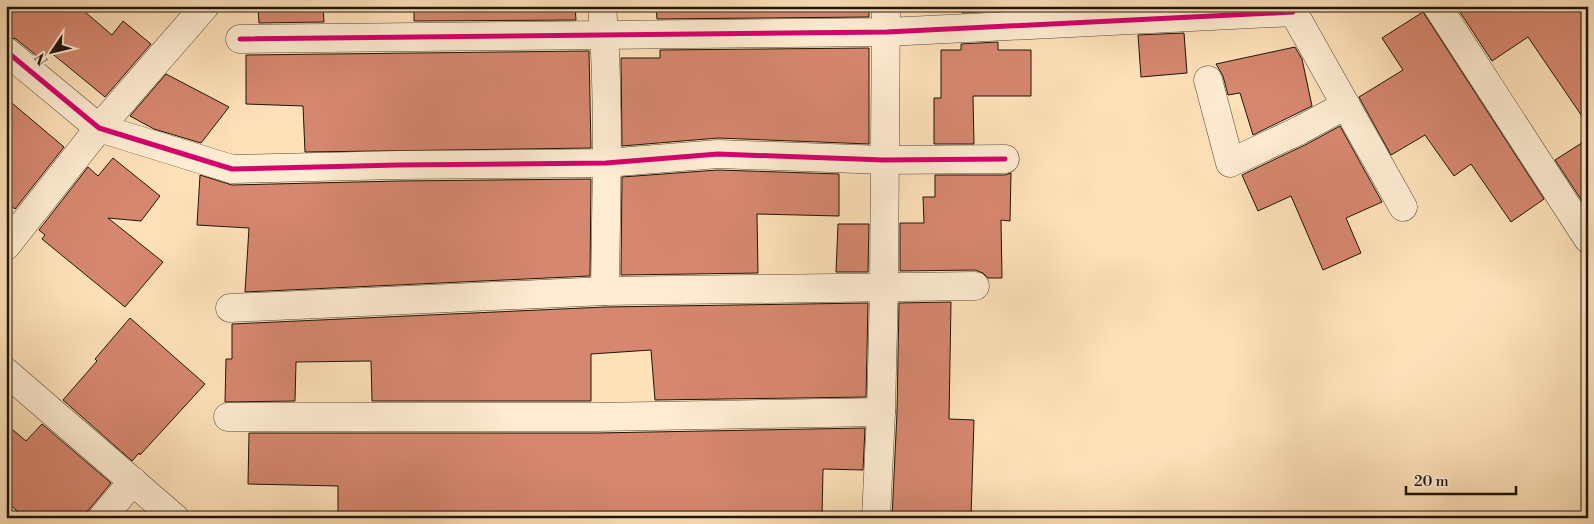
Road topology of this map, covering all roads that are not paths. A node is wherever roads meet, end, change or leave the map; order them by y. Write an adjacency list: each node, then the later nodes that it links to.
1 (205, 6): 11 (street)
2 (602, 6): 6 (street)
3 (1438, 7): 16 (street)
4 (1291, 9): 5 (street); 10 (street)
5 (886, 19): 6 (street); 13 (street)
6 (605, 36): 7 (street); 14 (street)
7 (240, 39)
8 (6, 50): 11 (street)
9 (1208, 80): 10 (street)
10 (1346, 105): 15 (street)
11 (99, 128): 14 (street); 17 (street)
12 (1005, 159): 13 (street)
13 (884, 160): 14 (street); 18 (street)
14 (606, 163): 20 (street)
15 (1403, 207)
16 (1588, 239)
17 (6, 246)
18 (884, 286): 19 (street); 20 (street); 23 (street)
19 (975, 286)
20 (605, 291): 21 (street)
21 (230, 308)
22 (6, 372): 25 (street)
23 (880, 412): 24 (street); 28 (street)
24 (228, 417)
25 (133, 481): 26 (street); 27 (street)
26 (102, 518)
27 (175, 518)
28 (876, 518)

